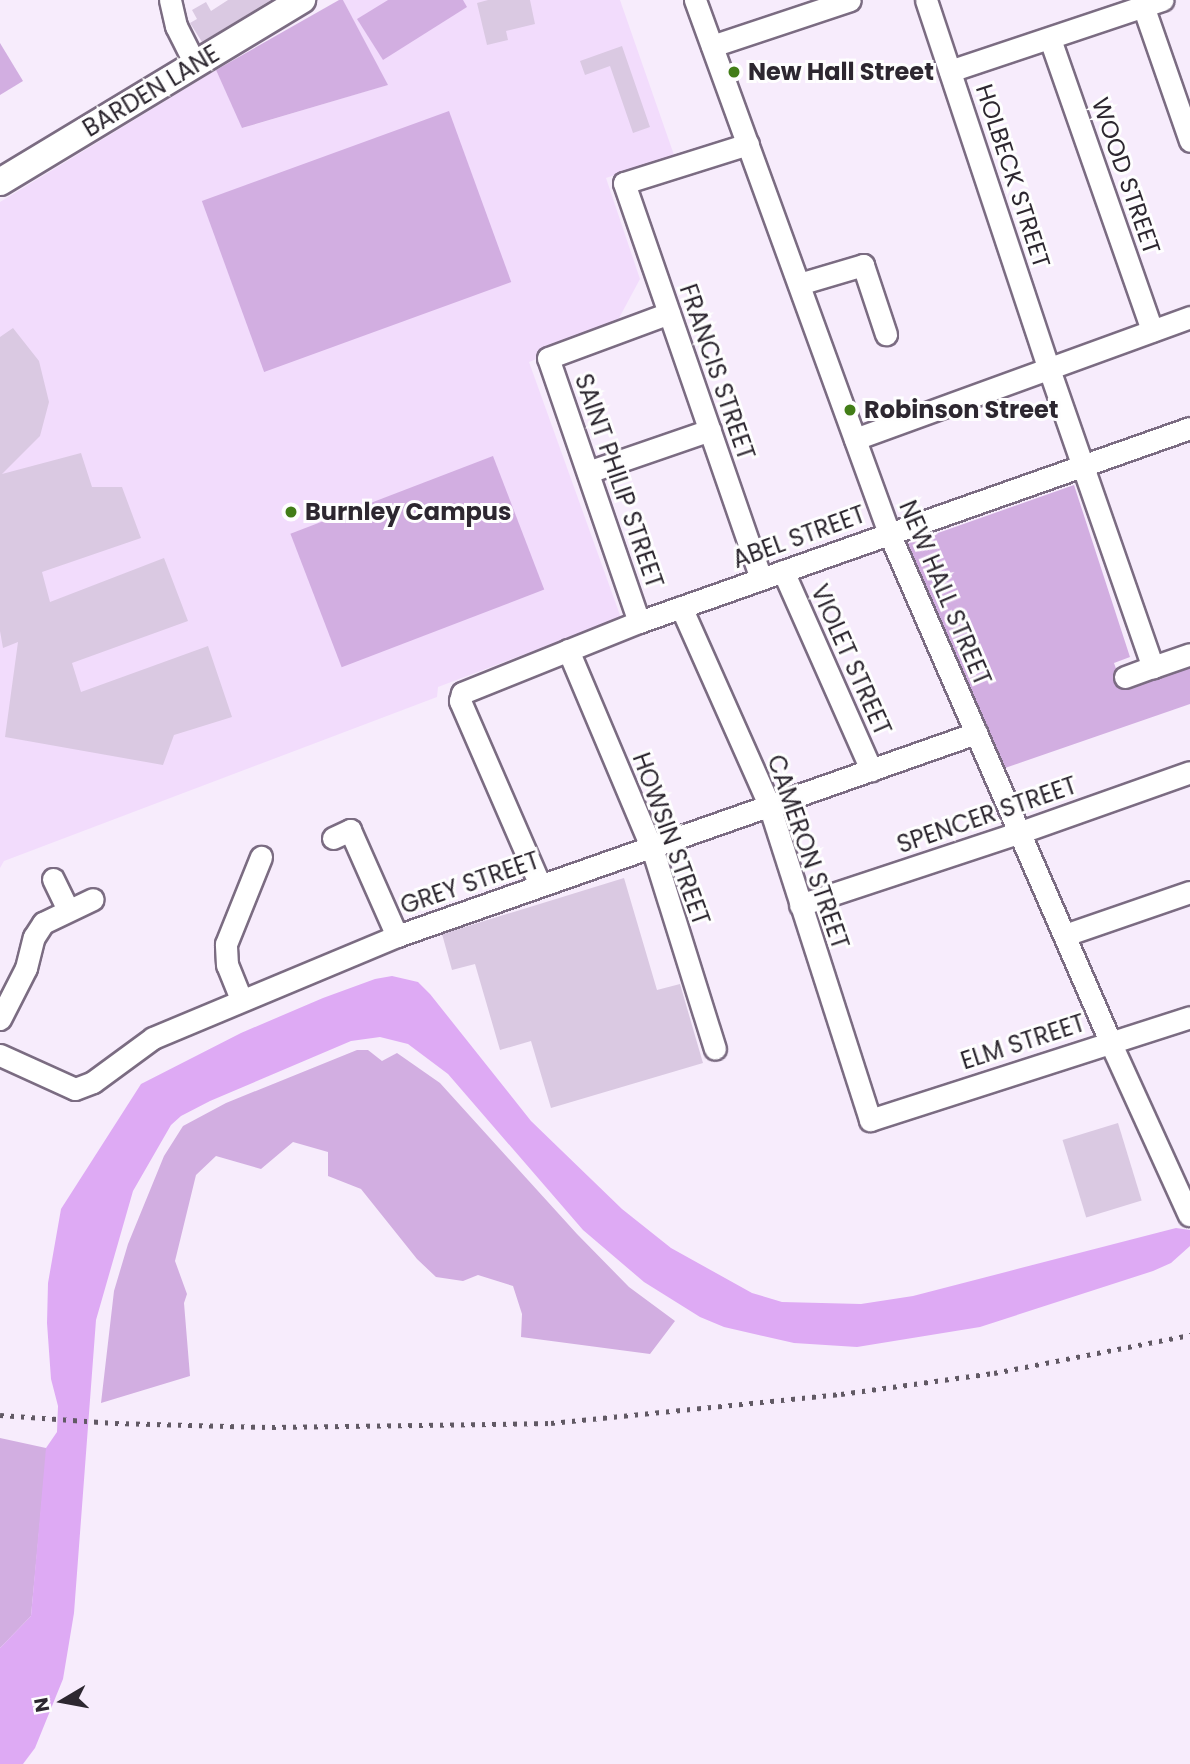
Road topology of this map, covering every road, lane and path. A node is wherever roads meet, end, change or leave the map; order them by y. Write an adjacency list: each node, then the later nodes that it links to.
1 (170, 0): 9 (street)
2 (302, 0): 9 (street, BARDEN LANE)
3 (695, 0): 8 (street, NEW HALL STREET)
4 (850, 0): 8 (street)
5 (926, 0): 10 (street, HOLBECK STREET)
6 (1149, 2): 7 (street); 11 (street)
7 (1050, 39): 10 (street); 18 (street, WOOD STREET)
8 (712, 46): 13 (street, NEW HALL STREET)
9 (195, 65): 14 (street, BARDEN LANE)
10 (950, 71): 20 (street, HOLBECK STREET)
11 (1183, 101): 12 (street)
12 (1190, 141)
13 (748, 144): 15 (street, NEW HALL STREET); 16 (street, FRANCIS STREET)
14 (0, 182)
15 (799, 284): 19 (street); 23 (street, NEW HALL STREET)
16 (669, 313): 22 (street, FRANCIS STREET); 25 (street, SAINT PHILIP STREET)
17 (1190, 317): 18 (street)
18 (1152, 331): 20 (street)
19 (886, 334)
20 (1049, 369): 23 (street); 24 (street, HOLBECK STREET)
21 (1190, 428): 24 (street, ABEL STREET)
22 (710, 430): 25 (street); 28 (street, FRANCIS STREET)
23 (855, 439): 26 (street, NEW HALL STREET)
24 (1084, 467): 26 (street, ABEL STREET); 33 (street, HOLBECK STREET)
25 (588, 472): 30 (street, SAINT PHILIP STREET)
26 (889, 533): 27 (street, ABEL STREET); 35 (street, NEW HALL STREET)
27 (783, 571): 28 (street, ABEL STREET); 36 (street, VIOLET STREET)
28 (761, 578): 29 (street, ABEL STREET)
29 (681, 607): 30 (street, ABEL STREET); 38 (street, CAMERON STREET)
30 (639, 622): 31 (street, ABEL STREET)
31 (568, 650): 41 (street, HOWSIN STREET); 44 (street, ABEL STREET)
32 (1190, 654): 33 (street)
33 (1153, 667): 34 (street)
34 (1125, 677)
35 (976, 733): 36 (street, GREY STREET); 39 (street, NEW HALL STREET)
36 (872, 770): 38 (street, GREY STREET)
37 (1190, 772): 39 (street, SPENCER STREET)
38 (769, 805): 41 (street, GREY STREET); 47 (street, CAMERON STREET)
39 (1021, 832): 47 (street, SPENCER STREET); 49 (street, NEW HALL STREET)
40 (333, 838): 50 (street)
41 (652, 847): 44 (street, GREY STREET); 55 (street, HOWSIN STREET)
42 (261, 857): 51 (street)
43 (53, 879): 48 (street)
44 (540, 885): 50 (street, GREY STREET)
45 (1190, 892): 49 (street)
46 (93, 899): 48 (street)
47 (800, 905): 57 (street, CAMERON STREET)
48 (68, 910): 53 (street)
49 (1065, 935): 54 (street, NEW HALL STREET)
50 (397, 936): 51 (street, GREY STREET)
51 (241, 999): 56 (street, GREY STREET)
52 (1190, 1017): 54 (street, ELM STREET)
53 (0, 1019)
54 (1111, 1042): 57 (street, ELM STREET); 58 (street, NEW HALL STREET)
55 (715, 1049)
56 (0, 1055)
57 (870, 1120)
58 (1189, 1215)

